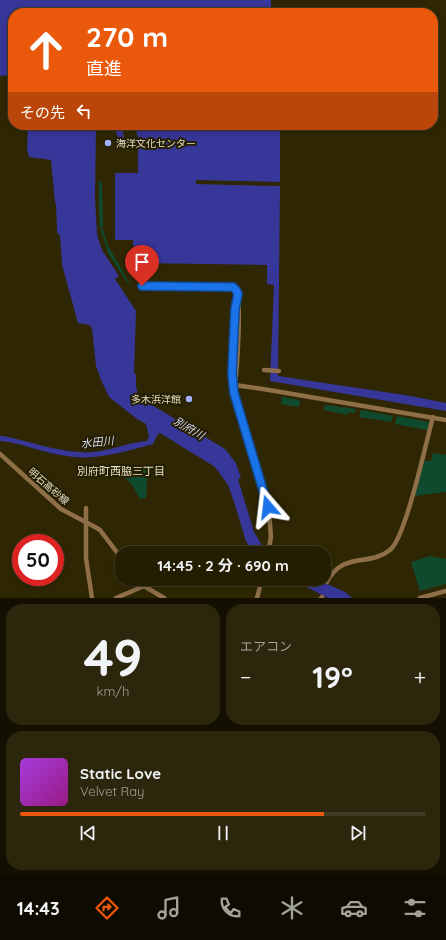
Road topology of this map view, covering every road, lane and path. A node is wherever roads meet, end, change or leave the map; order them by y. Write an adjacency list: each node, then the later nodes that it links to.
1 (142, 286): 4 (street)
2 (264, 370): 3 (street)
3 (279, 371)
4 (234, 385): 5 (street); 10 (street)
5 (433, 417): 6 (street); 12 (street)
6 (446, 420)
7 (0, 454): 9 (street, 明石高砂線)
8 (86, 508): 9 (street)
9 (85, 522): 11 (street, 明石高砂線); 16 (street)
10 (269, 546)
11 (115, 550)
12 (331, 574)
13 (144, 586): 17 (street); 18 (street)
14 (260, 586): 19 (street)
15 (446, 591): 20 (street)
16 (92, 598)
17 (116, 598)
18 (164, 598)
19 (257, 598)
20 (420, 598)

